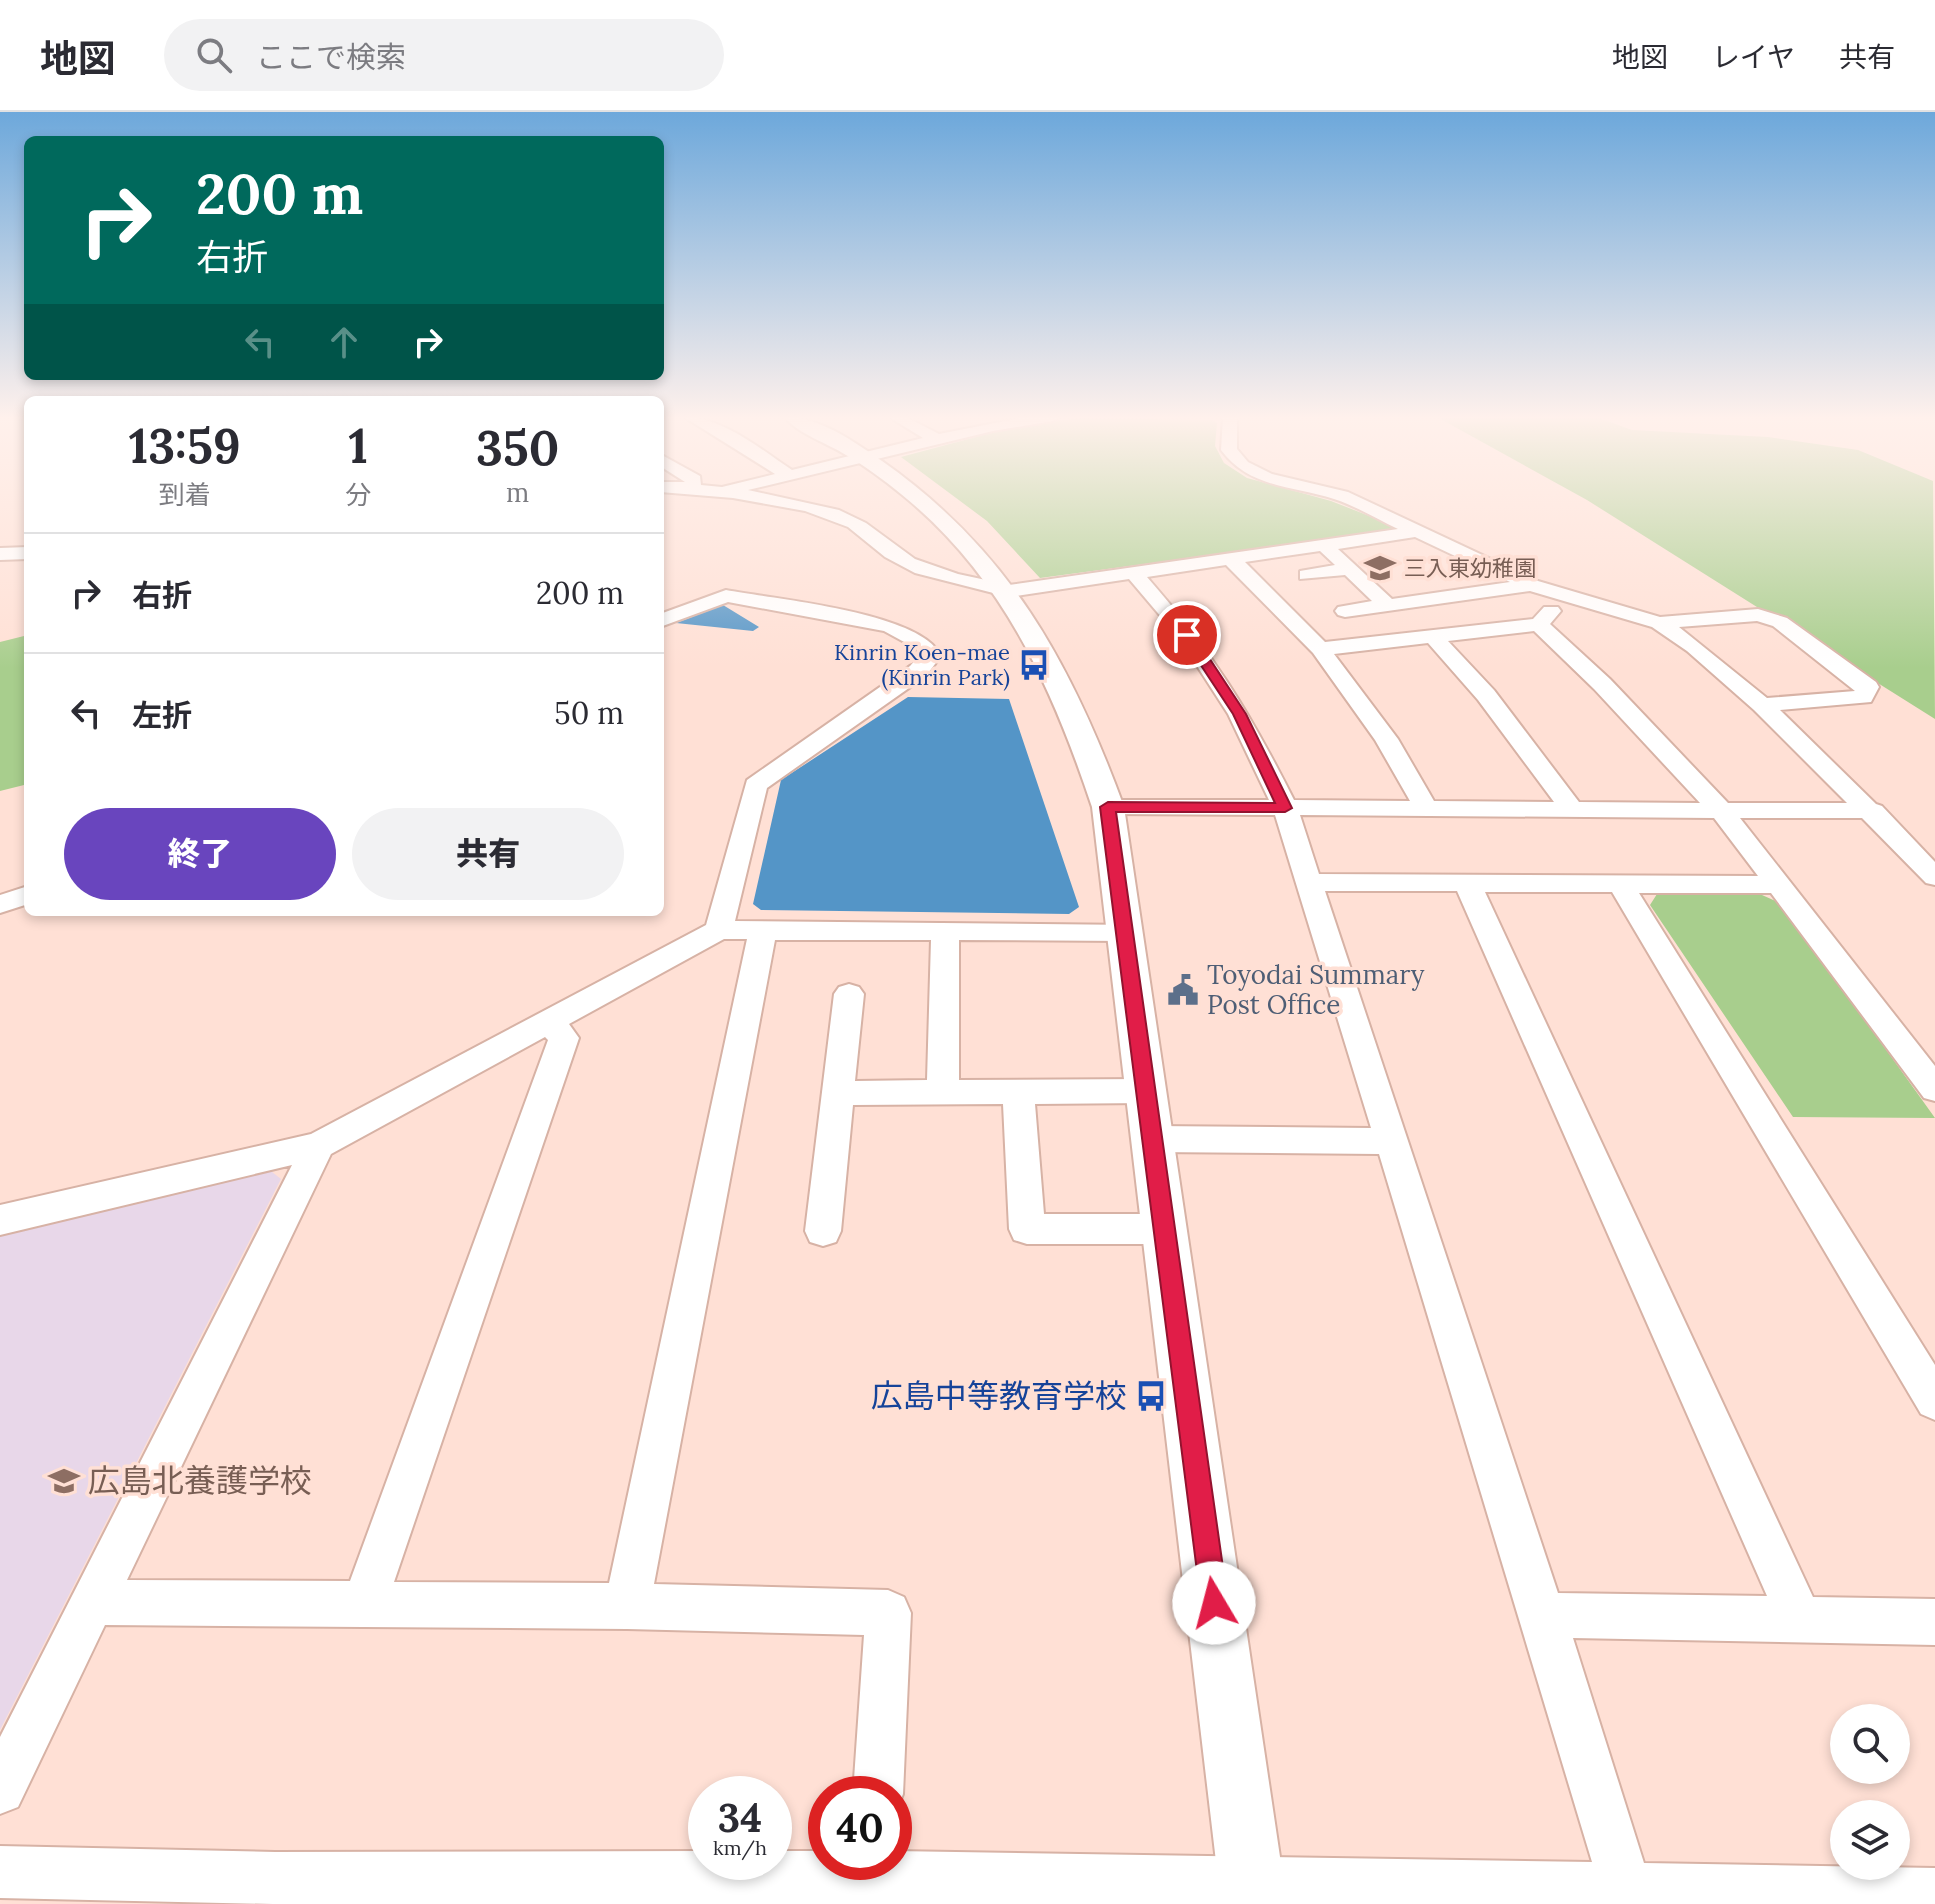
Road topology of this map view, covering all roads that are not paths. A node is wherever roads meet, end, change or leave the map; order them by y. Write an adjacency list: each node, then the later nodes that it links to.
1 (762, 501): 13 (street)
2 (919, 501): 13 (street)
3 (1352, 501): 4 (street)
4 (1421, 531): 5 (street); 12 (street)
5 (1324, 545): 8 (street); 9 (street)
6 (24, 553): 7 (street)
7 (0, 554)
8 (1231, 559): 10 (street); 21 (street)
9 (1349, 569): 11 (street); 15 (street)
10 (1134, 573): 13 (street); 24 (street)
11 (1307, 575)
12 (1531, 585): 14 (street); 15 (street)
13 (1009, 591): 23 (street)
14 (1565, 596): 18 (street); 19 (street)
15 (1388, 606): 16 (street)
16 (1345, 611)
17 (664, 619): 36 (street)
18 (1659, 623): 22 (street); 22 (street)
19 (1539, 624): 20 (street); 27 (street)
20 (1433, 636): 21 (street); 26 (street)
21 (1320, 649): 25 (street)
22 (1762, 705): 28 (street)
23 (1108, 807): 24 (street); 39 (street)
24 (1285, 808): 25 (street); 30 (street)
25 (1426, 808): 26 (street)
26 (1572, 809): 27 (street)
27 (1721, 810): 28 (street); 33 (street)
28 (1873, 811): 29 (street)
29 (1935, 877)
30 (1310, 882): 31 (street); 48 (street)
31 (1468, 885): 32 (street); 58 (street)
32 (1621, 885): 33 (street); 53 (street)
33 (1777, 885): 42 (street)
34 (24, 896): 35 (street)
35 (0, 904)
36 (719, 930): 37 (street); 41 (street)
37 (763, 930): 38 (street); 56 (street)
38 (945, 931): 39 (street); 45 (street)
39 (1126, 932): 44 (street)
40 (849, 994): 46 (street)
41 (548, 1022): 49 (street); 55 (street)
42 (1935, 1089)
43 (1018, 1091): 44 (street); 45 (street); 51 (street)
44 (1147, 1091): 47 (street)
45 (943, 1092): 46 (street)
46 (838, 1093): 52 (street)
47 (1153, 1139): 48 (street); 51 (street)
48 (1392, 1141): 57 (street)
49 (319, 1145): 50 (street); 54 (street)
50 (0, 1220)
51 (1165, 1229): 66 (street)
52 (823, 1231)
53 (1935, 1401)
54 (95, 1602): 55 (street); 61 (street)
55 (364, 1604): 56 (street)
56 (627, 1606): 60 (street)
57 (1543, 1615): 58 (street); 68 (street)
58 (1800, 1619): 59 (street)
59 (1935, 1622)
60 (879, 1776)
61 (0, 1789)
62 (0, 1872): 65 (street)
63 (808, 1872): 65 (street)
64 (912, 1872): 66 (street)
65 (270, 1891)
66 (1253, 1894): 68 (street)
67 (1935, 1894): 68 (street)
68 (1629, 1897)

